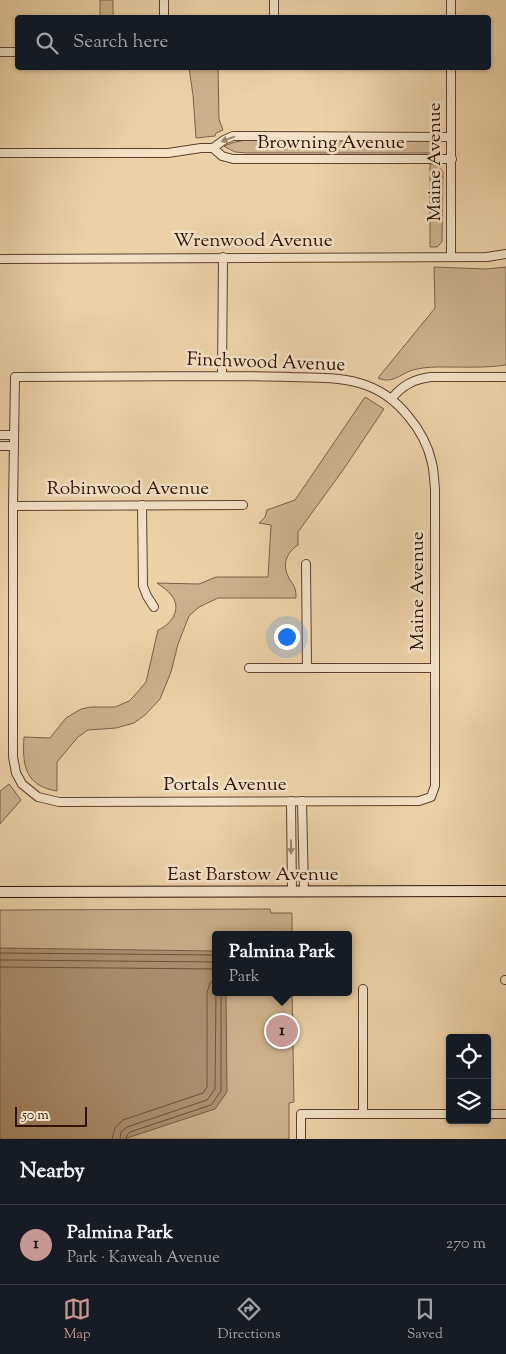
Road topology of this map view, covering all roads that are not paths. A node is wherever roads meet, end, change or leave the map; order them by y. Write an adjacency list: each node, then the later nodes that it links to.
1 (164, 0): 4 (street)
2 (274, 0): 5 (street)
3 (451, 0): 6 (street)
4 (164, 15)
5 (274, 15)
6 (451, 15)
7 (0, 52): 8 (street)
8 (15, 52)
9 (451, 70): 10 (street, Maine Avenue)
10 (451, 137): 11 (street, Browning Avenue, one-way to 11); 13 (street, Maine Avenue)
11 (213, 148): 12 (street, Browning Avenue); 13 (street, Browning Avenue)
12 (0, 153)
13 (452, 159): 16 (street, Maine Avenue)
14 (506, 254): 16 (street, Wrenwood Avenue)
15 (223, 257): 16 (street, Wrenwood Avenue); 17 (street, Wrenwood Avenue); 18 (street)
16 (451, 257)
17 (0, 259)
18 (222, 376): 20 (street, Finchwood Avenue); 22 (street, Finchwood Avenue)
19 (506, 377): 20 (street)
20 (392, 398): 32 (street, Maine Avenue)
21 (0, 435): 22 (street)
22 (14, 435): 24 (street)
23 (0, 446): 24 (street)
24 (14, 446): 27 (street)
25 (142, 505): 26 (street, Robinwood Avenue); 27 (street, Robinwood Avenue); 29 (street)
26 (243, 505)
27 (13, 506): 34 (street, Portals Avenue)
28 (306, 564): 31 (street)
29 (154, 607)
30 (249, 668): 31 (street)
31 (307, 668): 32 (street)
32 (434, 668): 33 (street, Maine Avenue)
33 (432, 797): 35 (street, Portals Avenue)
34 (291, 801): 35 (street, Portals Avenue); 38 (street, one-way to 38)
35 (302, 801): 39 (street)
36 (506, 891): 39 (street, East Barstow Avenue)
37 (0, 892): 38 (street, East Barstow Avenue)
38 (292, 892): 39 (street, East Barstow Avenue)
39 (304, 892)
40 (363, 988): 41 (street)
41 (363, 1114): 42 (street); 45 (street)
42 (446, 1114)
43 (491, 1114): 44 (street)
44 (506, 1114)
45 (301, 1139)

